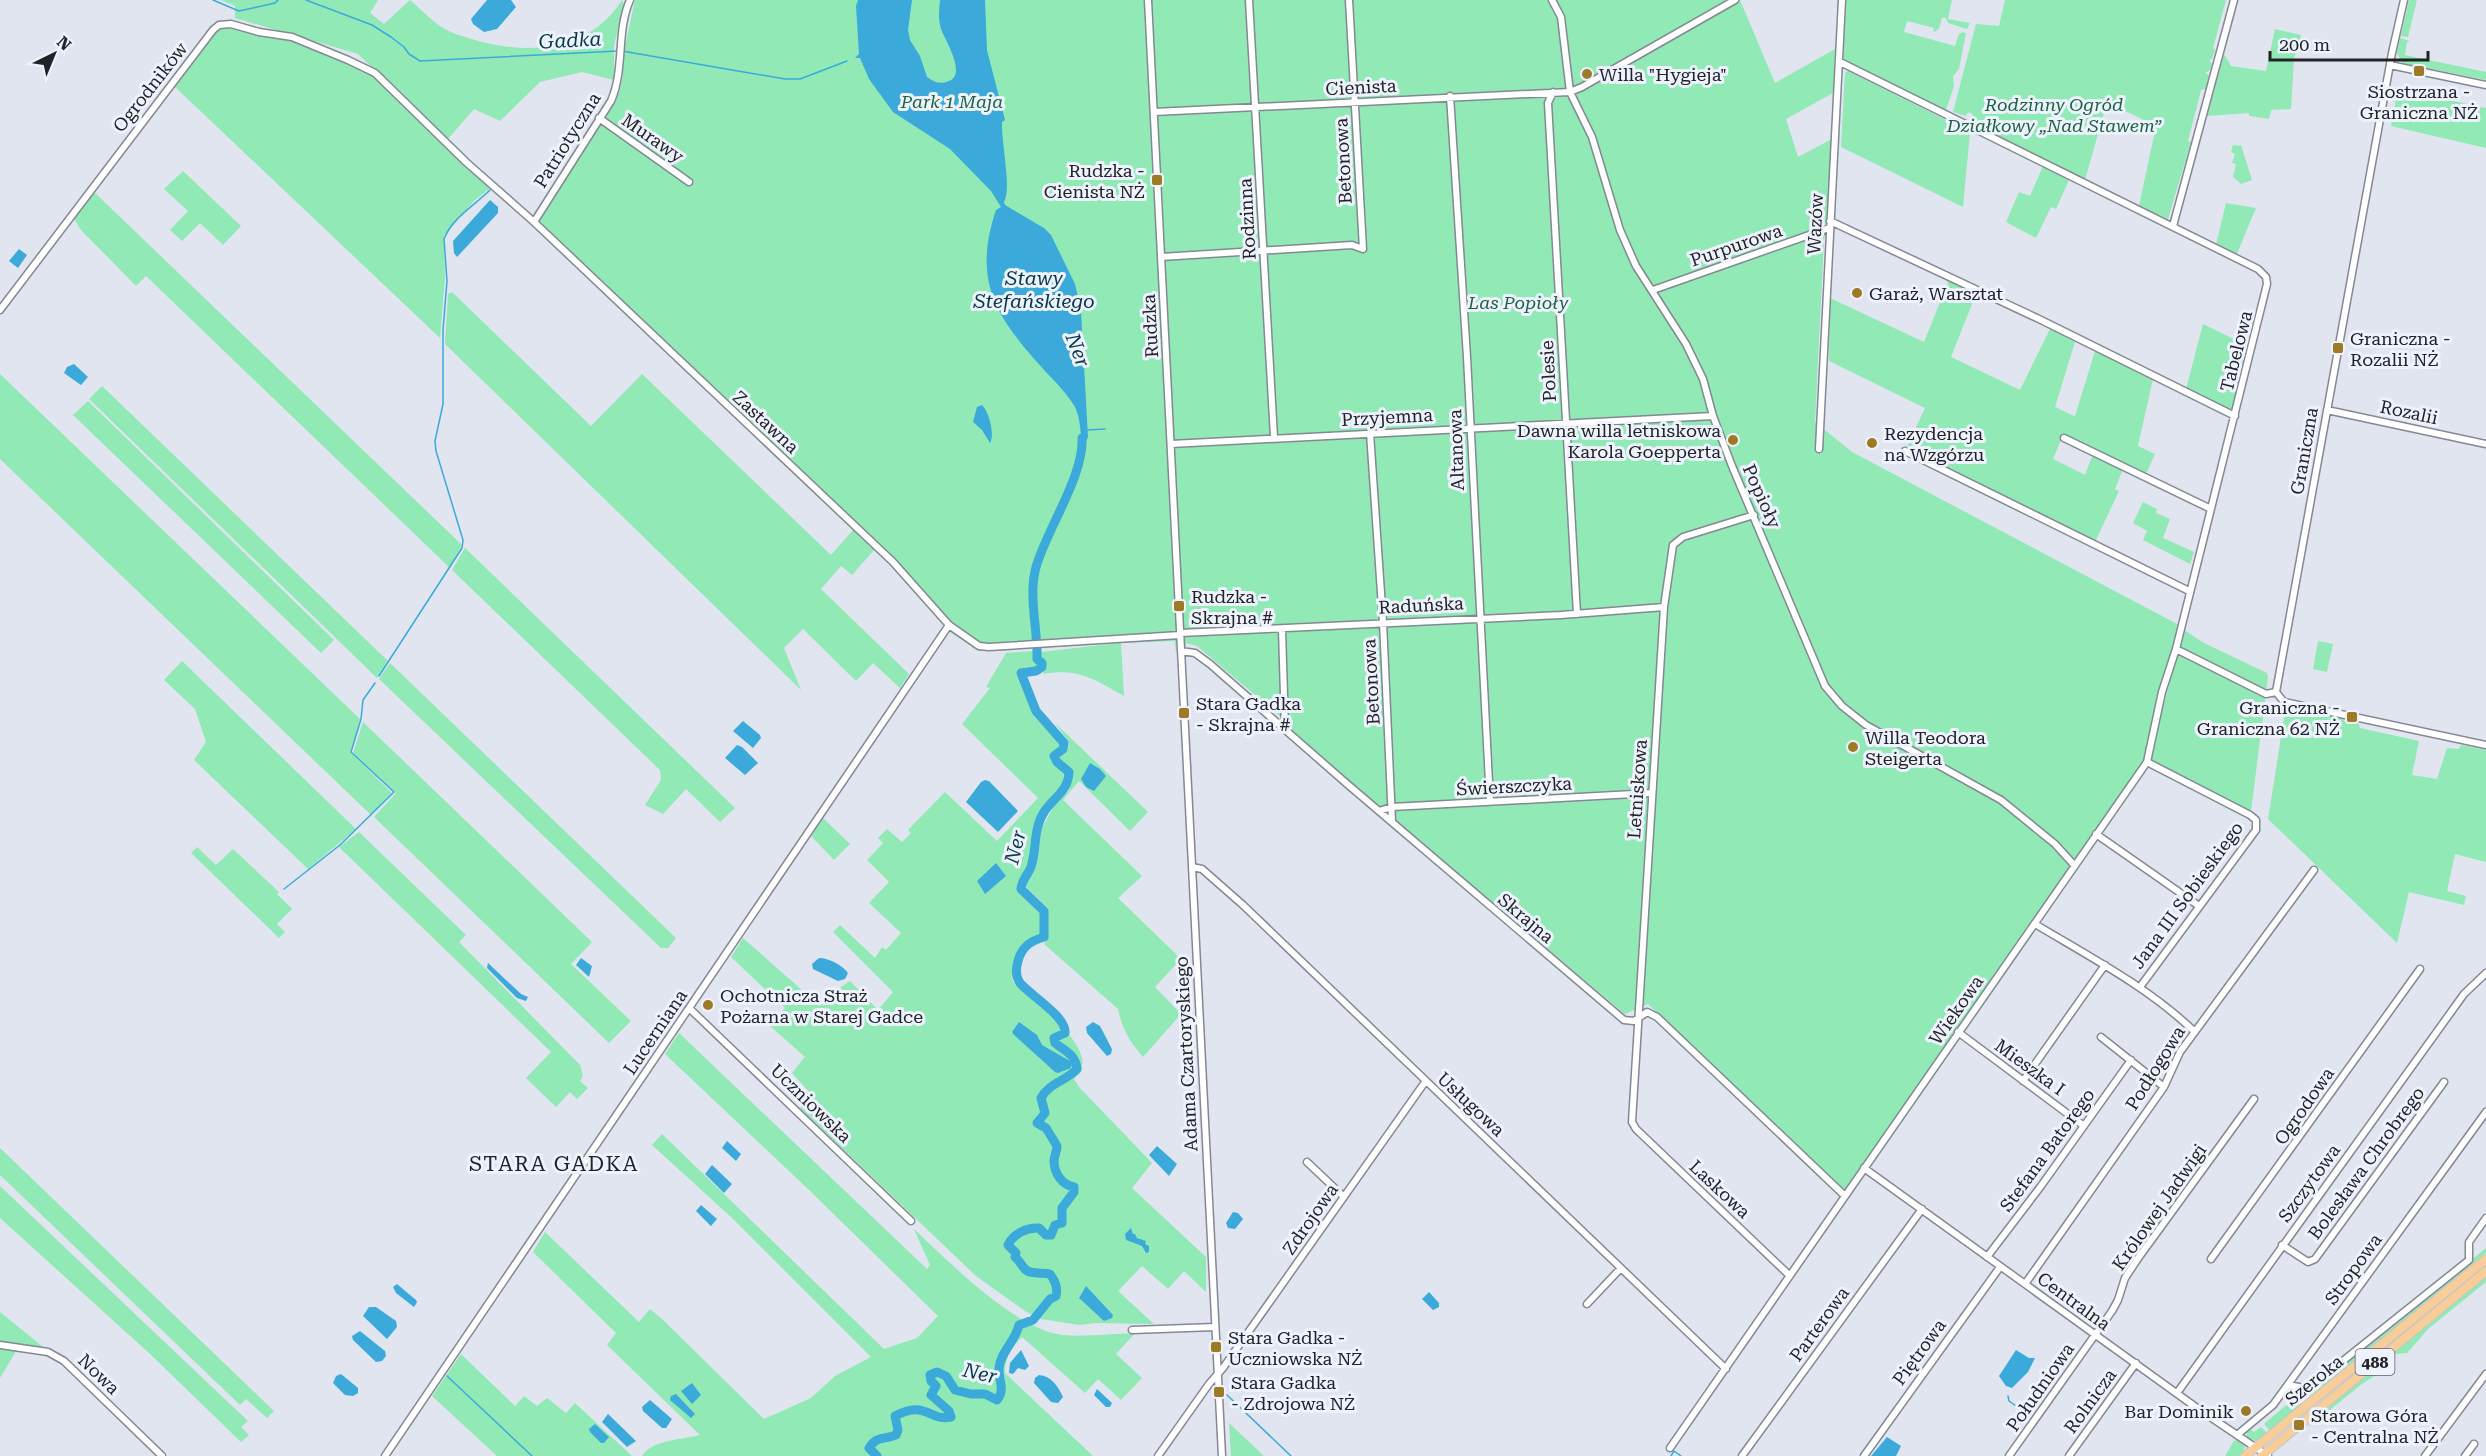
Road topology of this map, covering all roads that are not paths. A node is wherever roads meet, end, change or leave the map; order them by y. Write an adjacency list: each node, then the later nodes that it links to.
1 (630, 0): 20 (street, Patriotyczna)
2 (1148, 0): 19 (street, Rudzka)
3 (1249, 0): 18 (street, Rodzinna)
4 (1349, 0): 17 (street, Betonowa)
5 (1552, 0): 14 (street, Popioły)
6 (1735, 0): 14 (street)
7 (1842, 0): 10 (street, Wazów)
8 (2234, 0): 24 (street)
9 (2404, 0): 11 (street, Graniczna)
10 (1840, 62): 23 (street, Wazów); 24 (street)
11 (2390, 65): 13 (street); 29 (street, Graniczna)
12 (384, 82): 22 (street, Zastawna); 28 (street, Ogrodników)
13 (2486, 85)
14 (1570, 92): 15 (street, Cienista); 27 (street, Popioły)
15 (1553, 93): 16 (street, Cienista); 32 (street, Polesie)
16 (1450, 96): 17 (street, Cienista); 33 (street, Altanowa)
17 (1354, 102): 18 (street, Cienista); 25 (street, Betonowa)
18 (1255, 108): 19 (street, Cienista); 25 (street, Rodzinna)
19 (1154, 112): 26 (street, Rudzka)
20 (599, 118): 21 (street, Murawy); 22 (street, Patriotyczna)
21 (689, 182)
22 (534, 222): 48 (street, Zastawna)
23 (1829, 225): 27 (street, Purpurowa); 31 (street); 39 (street, Wazów)
24 (2173, 226): 31 (street, Tabelowa)
25 (1263, 250): 26 (street); 35 (street, Rodzinna)
26 (1161, 257): 37 (street, Rudzka)
27 (1653, 290): 30 (street, Popioły)
28 (0, 310)
29 (2327, 410): 38 (street, Rozalii); 53 (street, Graniczna)
30 (1713, 416): 32 (street, Przyjemna); 42 (street, Popioły)
31 (2235, 416): 41 (street, Tabelowa)
32 (1566, 424): 33 (street, Przyjemna); 45 (street, Polesie)
33 (1470, 428): 34 (street, Przyjemna); 46 (street, Altanowa)
34 (1370, 433): 35 (street, Przyjemna); 47 (street, Betonowa)
35 (1274, 437): 37 (street, Przyjemna)
36 (2064, 438): 41 (street)
37 (1171, 444): 50 (street, Rudzka)
38 (2486, 444)
39 (1819, 449)
40 (1905, 451): 43 (street)
41 (2211, 509): 43 (street, Tabelowa)
42 (1754, 515): 44 (street, Letniskowa); 63 (street, Popioły)
43 (2190, 591): 51 (street, Tabelowa)
44 (1664, 607): 45 (street, Raduńska); 57 (street, Letniskowa)
45 (1576, 614): 46 (street, Raduńska)
46 (1481, 617): 47 (street, Raduńska); 58 (street, Altanowa)
47 (1383, 622): 49 (street, Raduńska); 59 (street, Betonowa)
48 (949, 626): 50 (street, Zastawna); 72 (street, Lucerniana)
49 (1282, 629): 50 (street, Raduńska); 54 (street)
50 (1180, 634): 52 (street, Rudzka)
51 (2176, 649): 53 (street); 56 (street, Tabelowa)
52 (1181, 651): 54 (street, Skrajna); 64 (street, Adama Czartoryskiego)
53 (2276, 692): 55 (street)
54 (1285, 729): 60 (street, Skrajna)
55 (2486, 745)
56 (2147, 762): 62 (street, Wiekowa); 66 (street, Jana III Sobieskiego)
57 (1652, 793): 58 (street, Świerszczyka); 73 (street, Letniskowa)
58 (1490, 802): 59 (street, Świerszczyka)
59 (1392, 807): 60 (street, Świerszczyka); 61 (street, Betonowa)
60 (1379, 811): 61 (street, Skrajna)
61 (1392, 821): 73 (street, Skrajna)
62 (2096, 834): 63 (street, Wiekowa); 66 (street)
63 (2074, 866): 67 (street, Wiekowa)
64 (1192, 867): 79 (street, Usługowa); 103 (street, Adama Czartoryskiego)
65 (2314, 870): 75 (street, Podłogowa)
66 (2199, 906): 71 (street, Jana III Sobieskiego)
67 (2035, 924): 68 (street); 74 (street, Wiekowa)
68 (2105, 965): 71 (street); 78 (street)
69 (2420, 969): 95 (street, Ogrodowa)
70 (2486, 973): 93 (street, Szczytowa)
71 (2140, 987): 75 (street)
72 (689, 1008): 92 (street, Uczniowska); 119 (street, Lucerniana)
73 (1639, 1017): 84 (street, Letniskowa); 88 (street, Skrajna)
74 (1958, 1032): 78 (street, Mieszka I); 87 (street, Wiekowa)
75 (2195, 1032): 81 (street, Podłogowa)
76 (2101, 1036): 77 (street)
77 (2131, 1060): 81 (street); 85 (street, Stefana Batorego)
78 (2024, 1081): 85 (street, Mieszka I)
79 (1425, 1082): 89 (street, Zdrojowa); 98 (street, Usługowa)
80 (2444, 1082): 93 (street, Bolesława Chrobrego)
81 (2164, 1087): 101 (street, Podłogowa)
82 (2254, 1099): 105 (street, Królowej Jadwigi)
83 (2486, 1112): 111 (street, Stropowa)
84 (1632, 1122): 100 (street, Laskowa)
85 (2085, 1126): 94 (street, Stefana Batorego)
86 (1307, 1162): 89 (street)
87 (1864, 1168): 88 (street, Wiekowa); 90 (street, Centralna)
88 (1845, 1196): 100 (street, Wiekowa)
89 (1344, 1197): 109 (street, Zdrojowa)
90 (1922, 1209): 94 (street, Centralna); 122 (street, Parterowa)
91 (2486, 1218): 111 (street)
92 (911, 1221)
93 (2282, 1245): 112 (street, Szczytowa)
94 (1987, 1257): 97 (street, Centralna)
95 (2211, 1259)
96 (2486, 1259): 116 (main road, Szeroka / 488)
97 (2000, 1267): 101 (street, Centralna); 123 (street, Piętrowa)
98 (1621, 1268): 102 (street); 108 (street, Usługowa)
99 (2486, 1271): 117 (main road, Szeroka / 488)
100 (1789, 1275): 108 (street, Wiekowa)
101 (2025, 1284): 105 (street, Centralna)
102 (1587, 1304)
103 (1215, 1327): 104 (street); 109 (street, Adama Czartoryskiego)
104 (1132, 1329)
105 (2095, 1335): 107 (street, Centralna); 124 (street, Południowa)
106 (0, 1345): 118 (street, Nowa)
107 (2136, 1363): 112 (street, Centralna); 125 (street, Rolnicza)
108 (1726, 1369): 115 (street, Wiekowa)
109 (1218, 1374): 120 (street, Zdrojowa); 121 (street, Adama Czartoryskiego)
110 (2486, 1374): 127 (street)
111 (2288, 1385): 113 (street, Stropowa)
112 (2176, 1393): 113 (street, Centralna)
113 (2236, 1435): 116 (street, Centralna)
114 (2474, 1444): 128 (street)
115 (1670, 1448)
116 (2255, 1448): 117 (street, Centralna); 126 (main road, Szeroka / 488)
117 (2265, 1455)
118 (162, 1456)
119 (385, 1456)
120 (1158, 1456)
121 (1222, 1456)
122 (1742, 1456)
123 (1864, 1456)
124 (2009, 1456)
125 (2068, 1456)
126 (2245, 1456)
127 (2425, 1456)
128 (2465, 1456)

